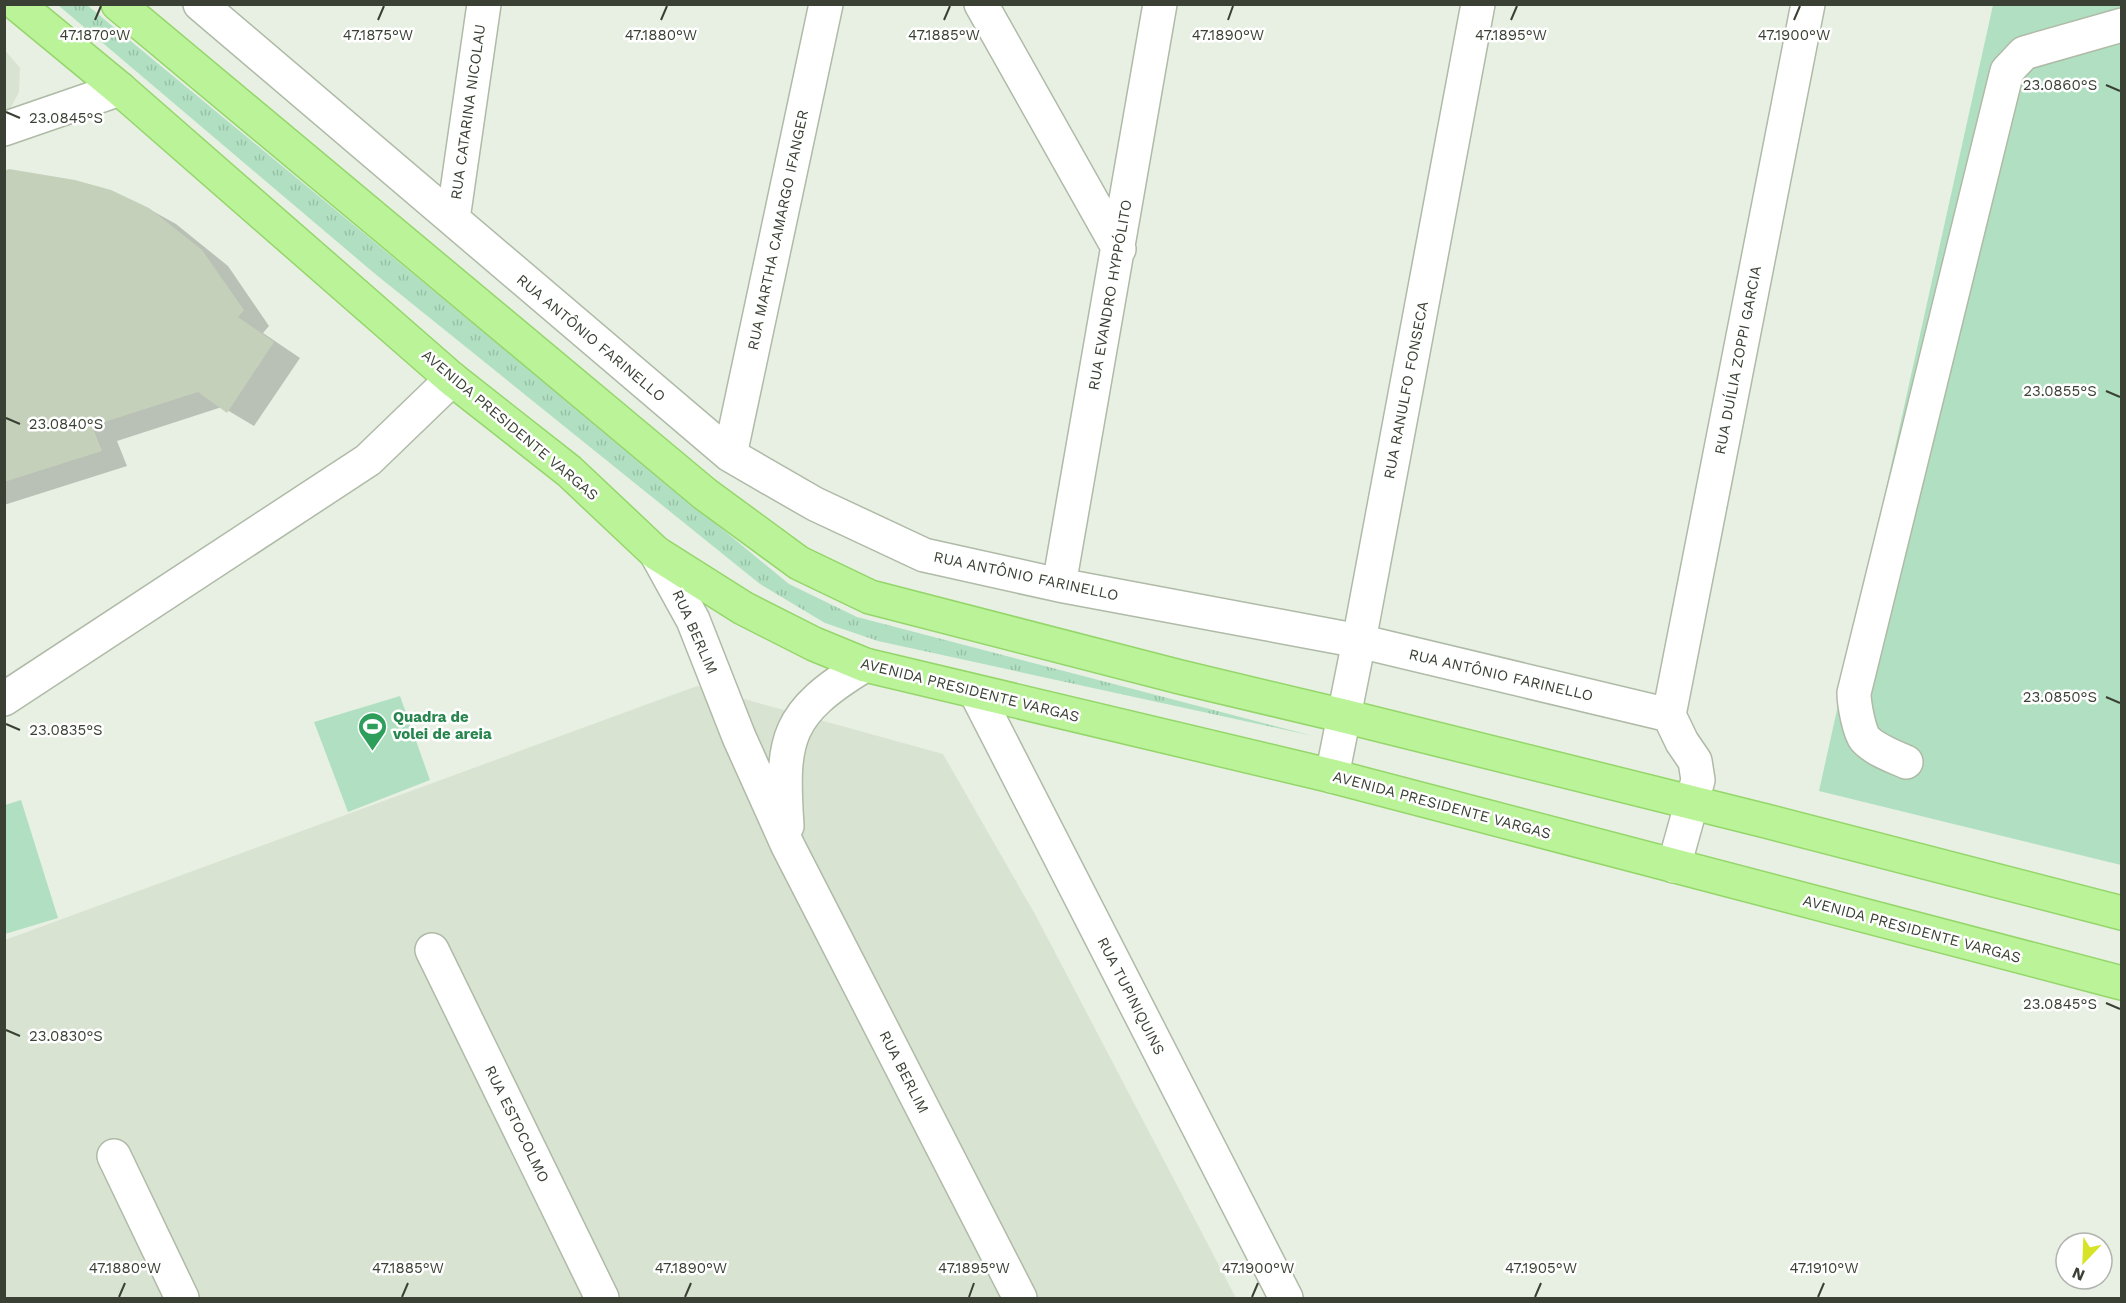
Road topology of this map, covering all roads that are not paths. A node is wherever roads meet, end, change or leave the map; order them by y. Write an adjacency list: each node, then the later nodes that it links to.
1 (17, 4): 11 (main road, AVENIDA PRESIDENTE VARGAS)
2 (118, 4): 24 (main road)
3 (200, 4): 13 (street, RUA ANTÔNIO FARINELLO)
4 (484, 4): 13 (street, RUA CATARINA NICOLAU)
5 (826, 4): 16 (street, RUA MARTHA CAMARGO IFANGER)
6 (981, 4): 14 (street)
7 (1160, 4): 14 (street, RUA EVANDRO HYPPÓLITO)
8 (1478, 4): 19 (street, RUA RANULFO FONSECA)
9 (1808, 4): 23 (street, RUA DUÍLIA ZOPPI GARCIA)
10 (2121, 25): 25 (street)
11 (120, 89): 12 (street); 15 (main road, AVENIDA PRESIDENTE VARGAS)
12 (4, 129)
13 (453, 219): 16 (street, RUA ANTÔNIO FARINELLO)
14 (1119, 249): 18 (street, RUA EVANDRO HYPPÓLITO)
15 (453, 379): 17 (main road, AVENIDA PRESIDENTE VARGAS); 22 (street)
16 (729, 455): 18 (street, RUA ANTÔNIO FARINELLO)
17 (656, 553): 20 (main road, AVENIDA PRESIDENTE VARGAS); 28 (street, RUA BERLIM)
18 (1059, 585): 19 (street, RUA ANTÔNIO FARINELLO)
19 (1359, 642): 23 (street, RUA ANTÔNIO FARINELLO); 24 (street, RUA RANULFO FONSECA)
20 (864, 665): 21 (main road, AVENIDA PRESIDENTE VARGAS); 28 (street, RUA BERLIM)
21 (976, 693): 26 (main road, AVENIDA PRESIDENTE VARGAS); 37 (street, RUA TUPINIQUINS)
22 (4, 699)
23 (1669, 715): 27 (street)
24 (1344, 716): 26 (street, RUA RANULFO FONSECA); 27 (main road)
25 (1906, 762)
26 (1332, 776): 29 (main road, AVENIDA PRESIDENTE VARGAS)
27 (1692, 803): 29 (street); 30 (main road)
28 (788, 846): 36 (street, RUA BERLIM)
29 (1674, 867): 32 (main road, AVENIDA PRESIDENTE VARGAS)
30 (2121, 913)
31 (432, 950): 35 (street, RUA ESTOCOLMO)
32 (2121, 983)
33 (114, 1156): 34 (street)
34 (182, 1299)
35 (602, 1299)
36 (1020, 1299)
37 (1286, 1299)

